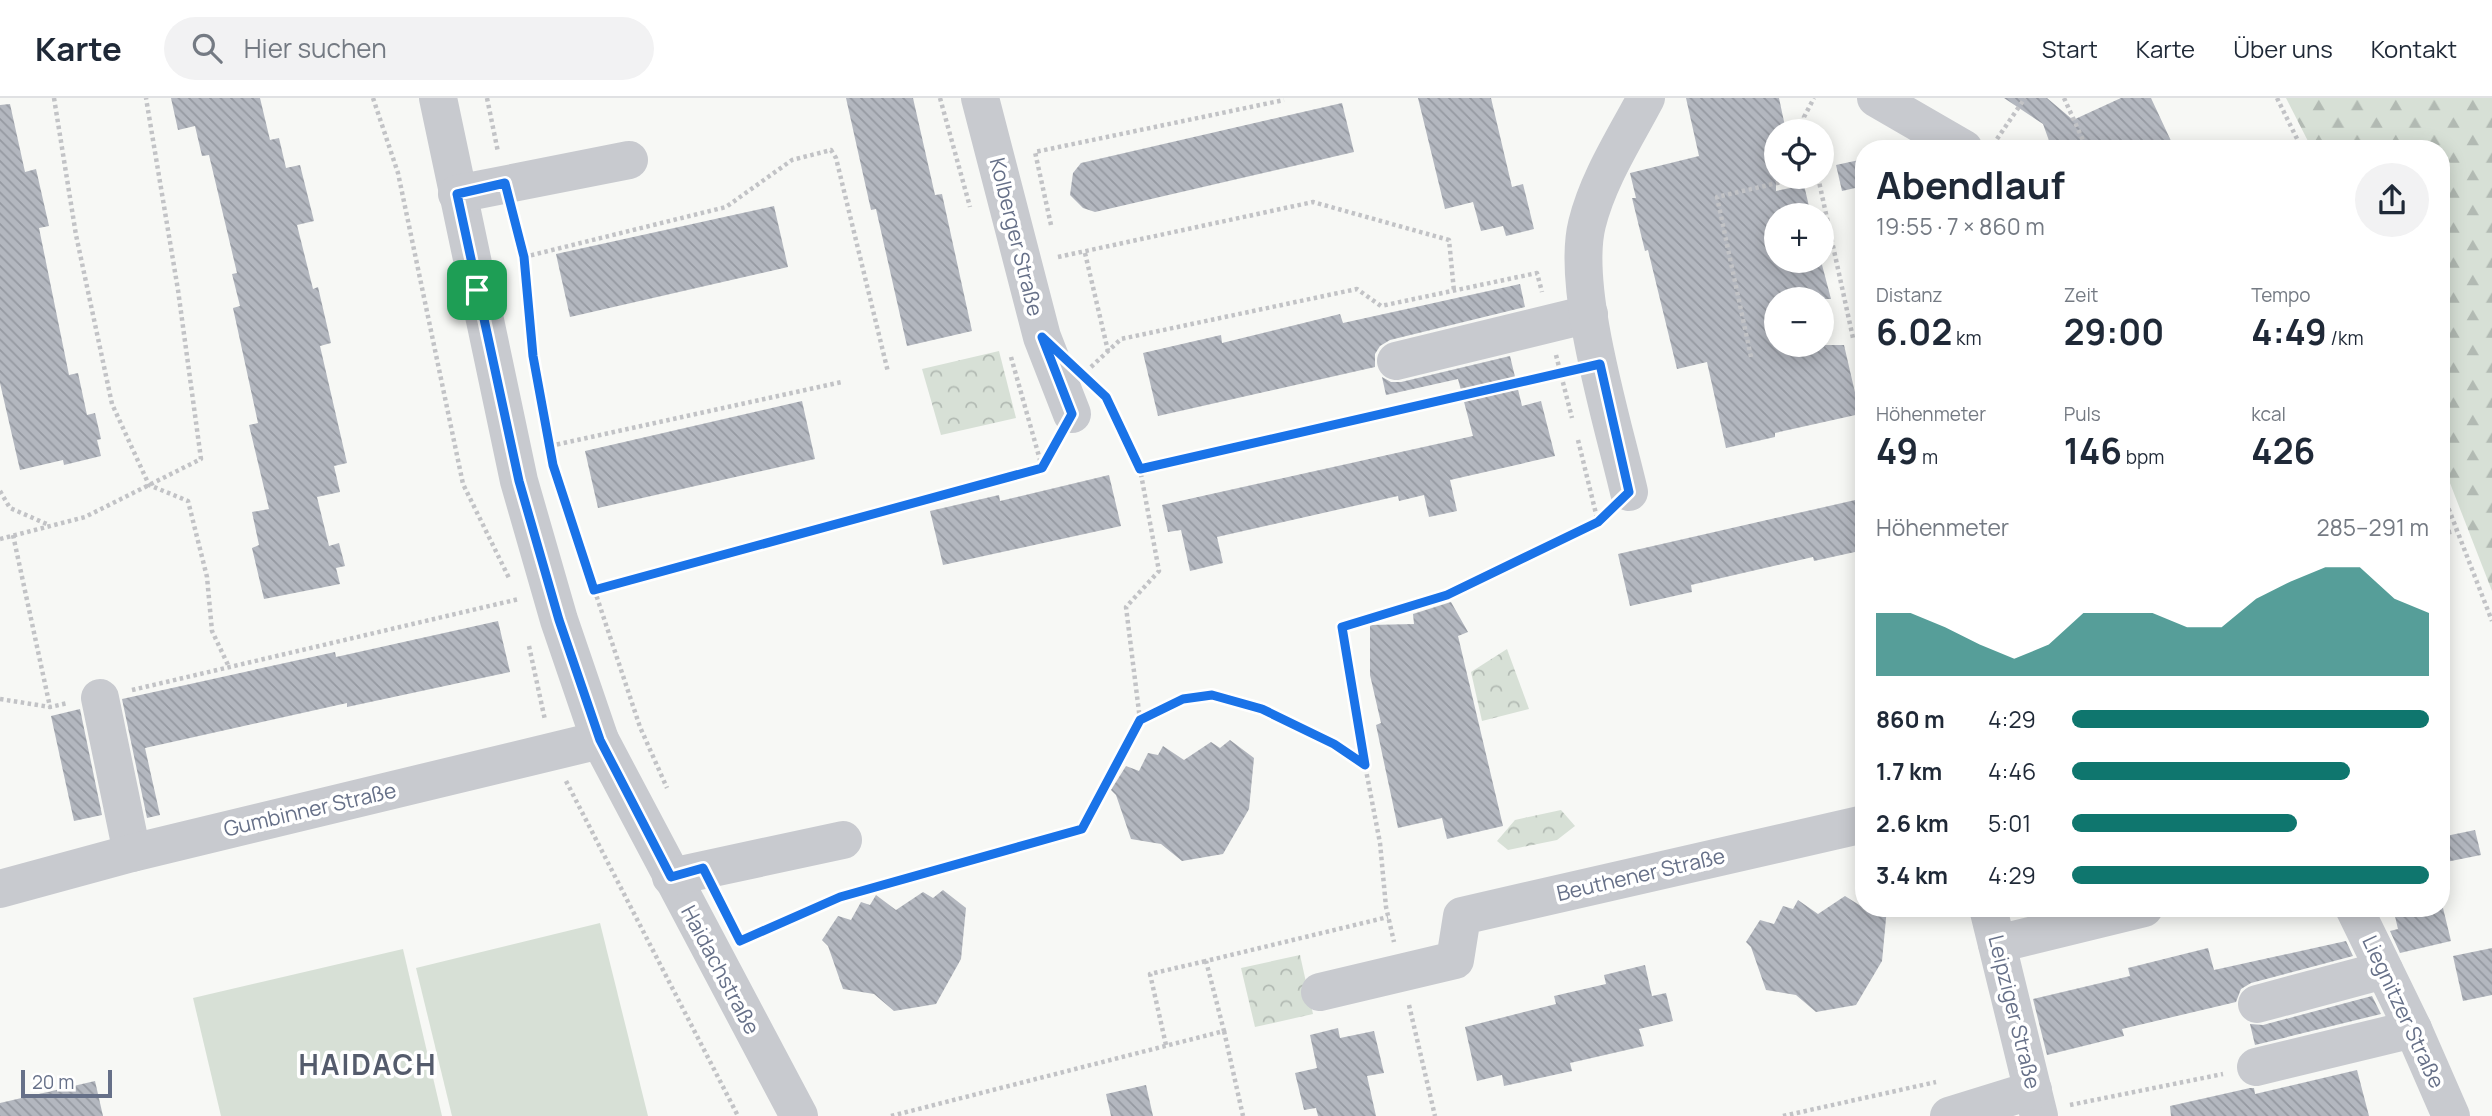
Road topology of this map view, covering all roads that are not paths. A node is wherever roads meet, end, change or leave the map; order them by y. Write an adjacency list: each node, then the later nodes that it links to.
1 (438, 98): 7 (street, Haidachstraße)
2 (980, 98): 10 (street, Kolberger Straße)
3 (1646, 98): 8 (street)
4 (1876, 98): 5 (street)
5 (1948, 140)
6 (629, 160): 7 (street)
7 (457, 194): 13 (street, Haidachstraße)
8 (1589, 314): 9 (street); 11 (street)
9 (1396, 361)
10 (1085, 402)
11 (1629, 492)
12 (100, 698): 16 (street)
13 (600, 740): 16 (street, Gumbinner Straße); 17 (street, Haidachstraße)
14 (1855, 826): 23 (street, Beuthener Straße)
15 (843, 840): 17 (street)
16 (132, 853): 18 (street, Gumbinner Straße)
17 (671, 877): 29 (street, Haidachstraße)
18 (10, 886)
19 (2358, 917): 22 (street, Liegnitzer Straße)
20 (2056, 919): 21 (street)
21 (1993, 926): 28 (street, Leipziger Straße)
22 (2384, 970): 24 (street); 25 (street, Liegnitzer Straße)
23 (1320, 992)
24 (2257, 1004)
25 (2413, 1030): 26 (street); 30 (street, Liegnitzer Straße)
26 (2256, 1067)
27 (1944, 1099): 28 (street)
28 (2037, 1106)
29 (799, 1116)
30 (2451, 1116)

